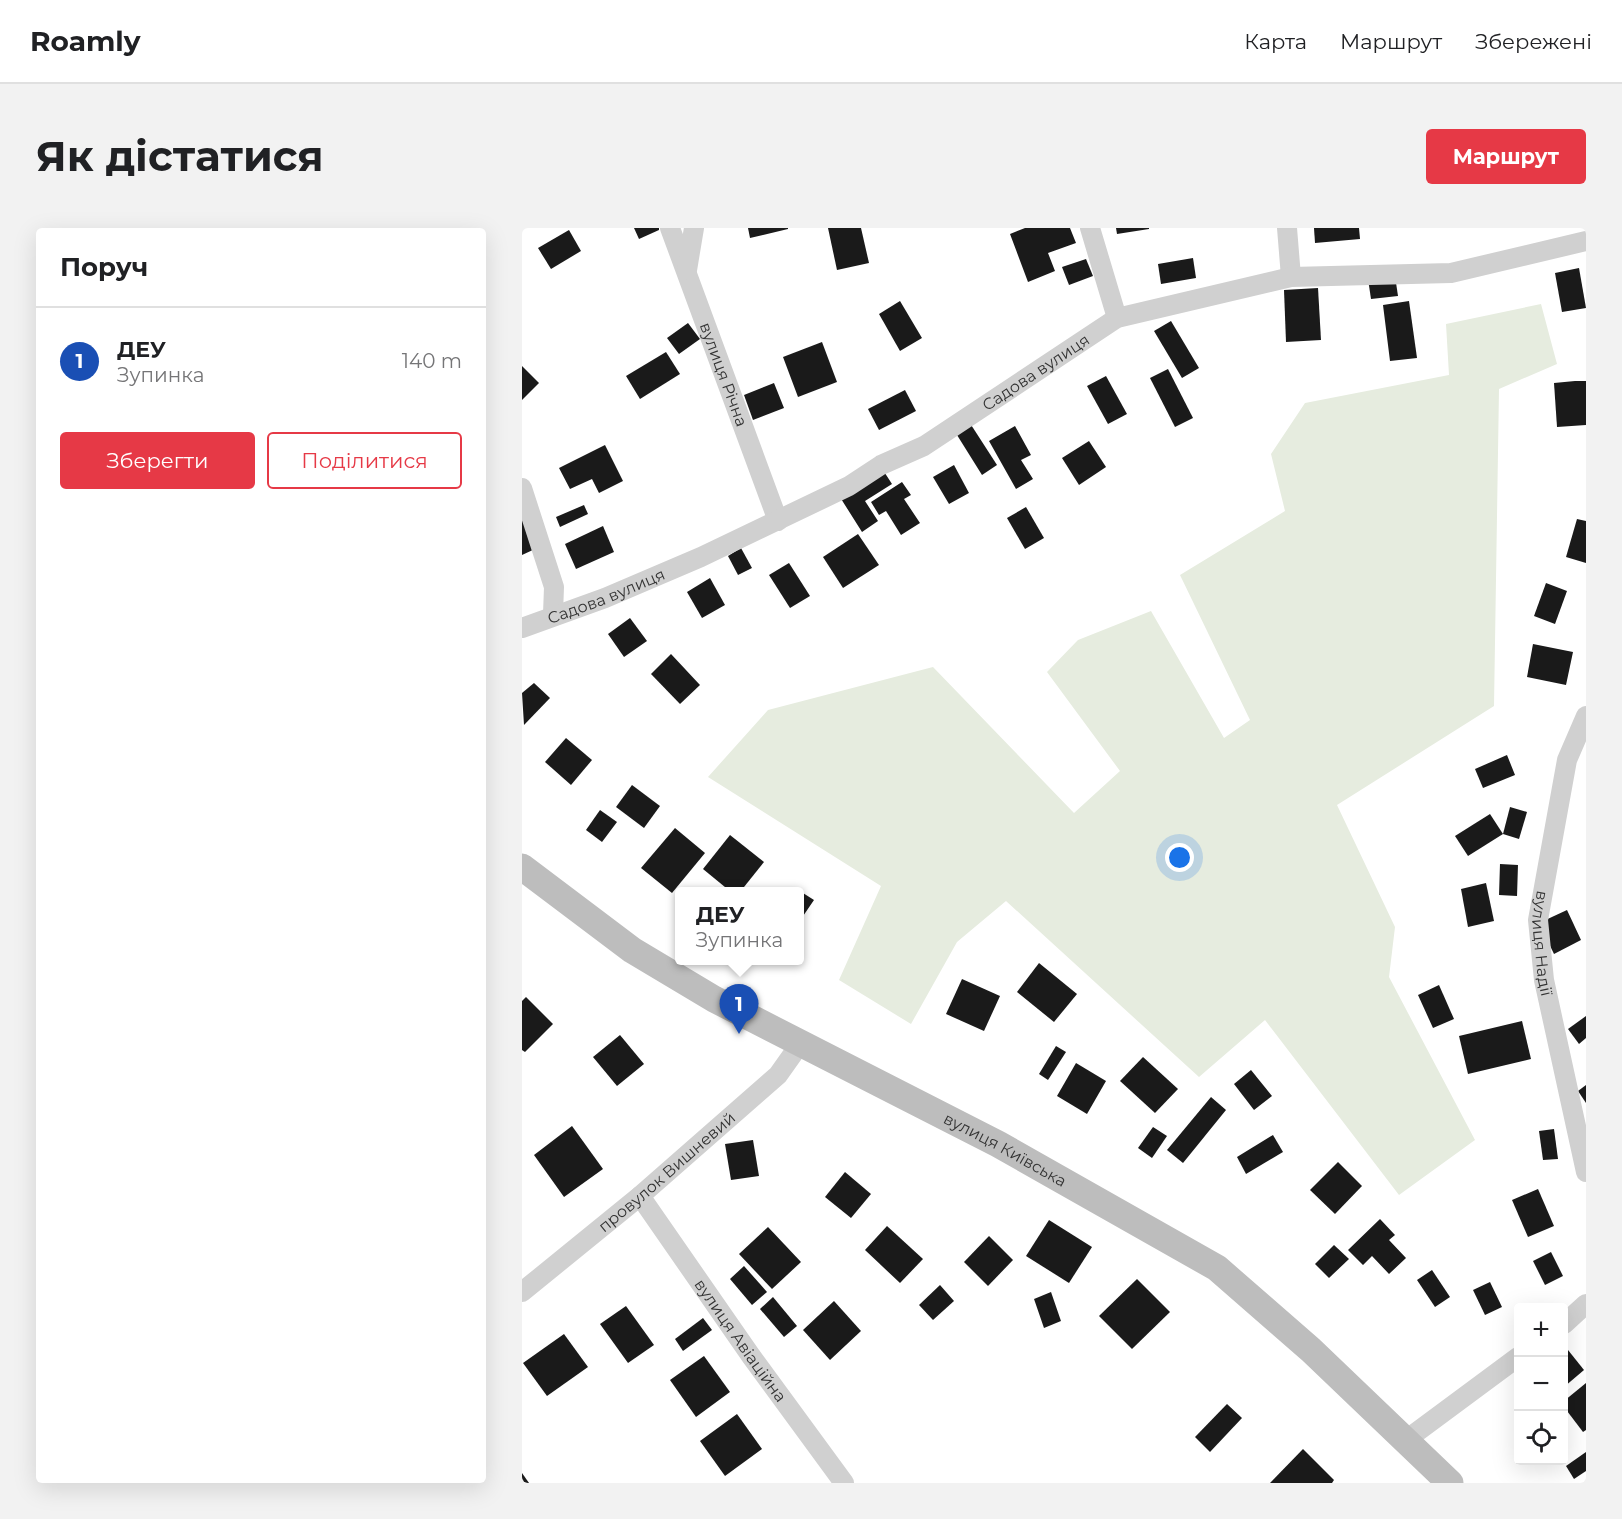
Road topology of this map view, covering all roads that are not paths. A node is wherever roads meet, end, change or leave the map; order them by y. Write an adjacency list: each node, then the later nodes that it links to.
1 (670, 228): 6 (street, вулиця Річна)
2 (694, 228): 6 (street)
3 (1090, 228): 8 (street)
4 (1287, 228): 7 (street)
5 (1586, 241): 7 (street, Садова вулиця)
6 (687, 272): 10 (street, вулиця Річна)
7 (1291, 277): 8 (street, Садова вулиця)
8 (1117, 318): 10 (street, Садова вулиця)
9 (522, 488): 11 (street)
10 (778, 521): 11 (street, Садова вулиця)
11 (554, 614): 12 (street, Садова вулиця)
12 (522, 628)
13 (1586, 717): 16 (street, вулиця Надії)
14 (522, 867): 15 (street, вулиця Київська)
15 (800, 1044): 17 (street, провулок Вишневий); 22 (street, вулиця Київська)
16 (1586, 1172)
17 (640, 1196): 18 (street, провулок Вишневий); 23 (street, вулиця Авіаційна)
18 (522, 1292)
19 (1586, 1305): 20 (street)
20 (1568, 1320)
21 (1514, 1360): 22 (street)
22 (1406, 1440): 24 (street, вулиця Київська)
23 (844, 1483)
24 (1450, 1483)

